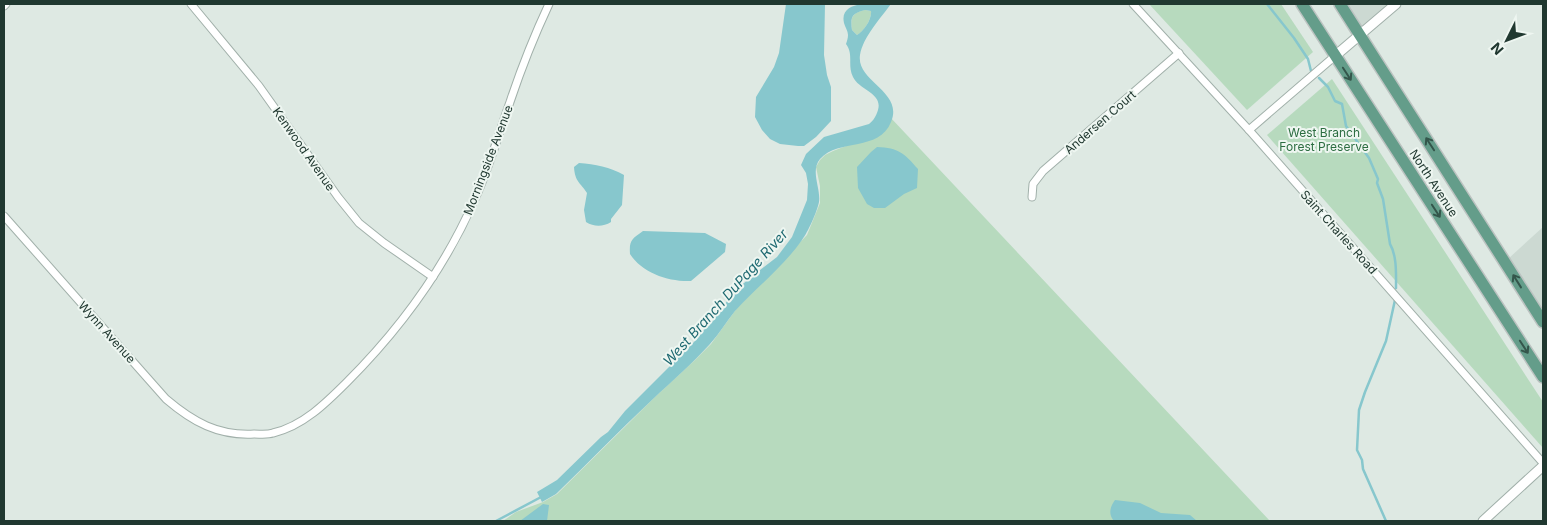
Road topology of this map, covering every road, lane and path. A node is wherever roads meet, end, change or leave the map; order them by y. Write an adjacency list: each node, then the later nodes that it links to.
1 (192, 4): 13 (street, Kenwood Avenue)
2 (549, 4): 13 (street, Morningside Avenue)
3 (1134, 4): 8 (street, Saint Charles Road)
4 (1302, 4): 9 (main road, North Avenue)
5 (1340, 4): 7 (main road, North Avenue)
6 (1396, 4): 7 (street)
7 (1360, 34): 9 (street); 14 (main road, North Avenue, one-way to 7)
8 (1179, 54): 10 (street, Saint Charles Road); 11 (street, Andersen Court)
9 (1335, 56): 10 (street); 15 (main road, North Avenue, one-way to 15)
10 (1249, 130): 17 (street, Saint Charles Road)
11 (1032, 197)
12 (4, 216): 16 (street, Wynn Avenue)
13 (433, 277): 16 (street, Morningside Avenue)
14 (1543, 322)
15 (1543, 377)
16 (222, 432)
17 (1543, 462)
18 (1543, 466): 19 (street)
19 (1483, 521)

